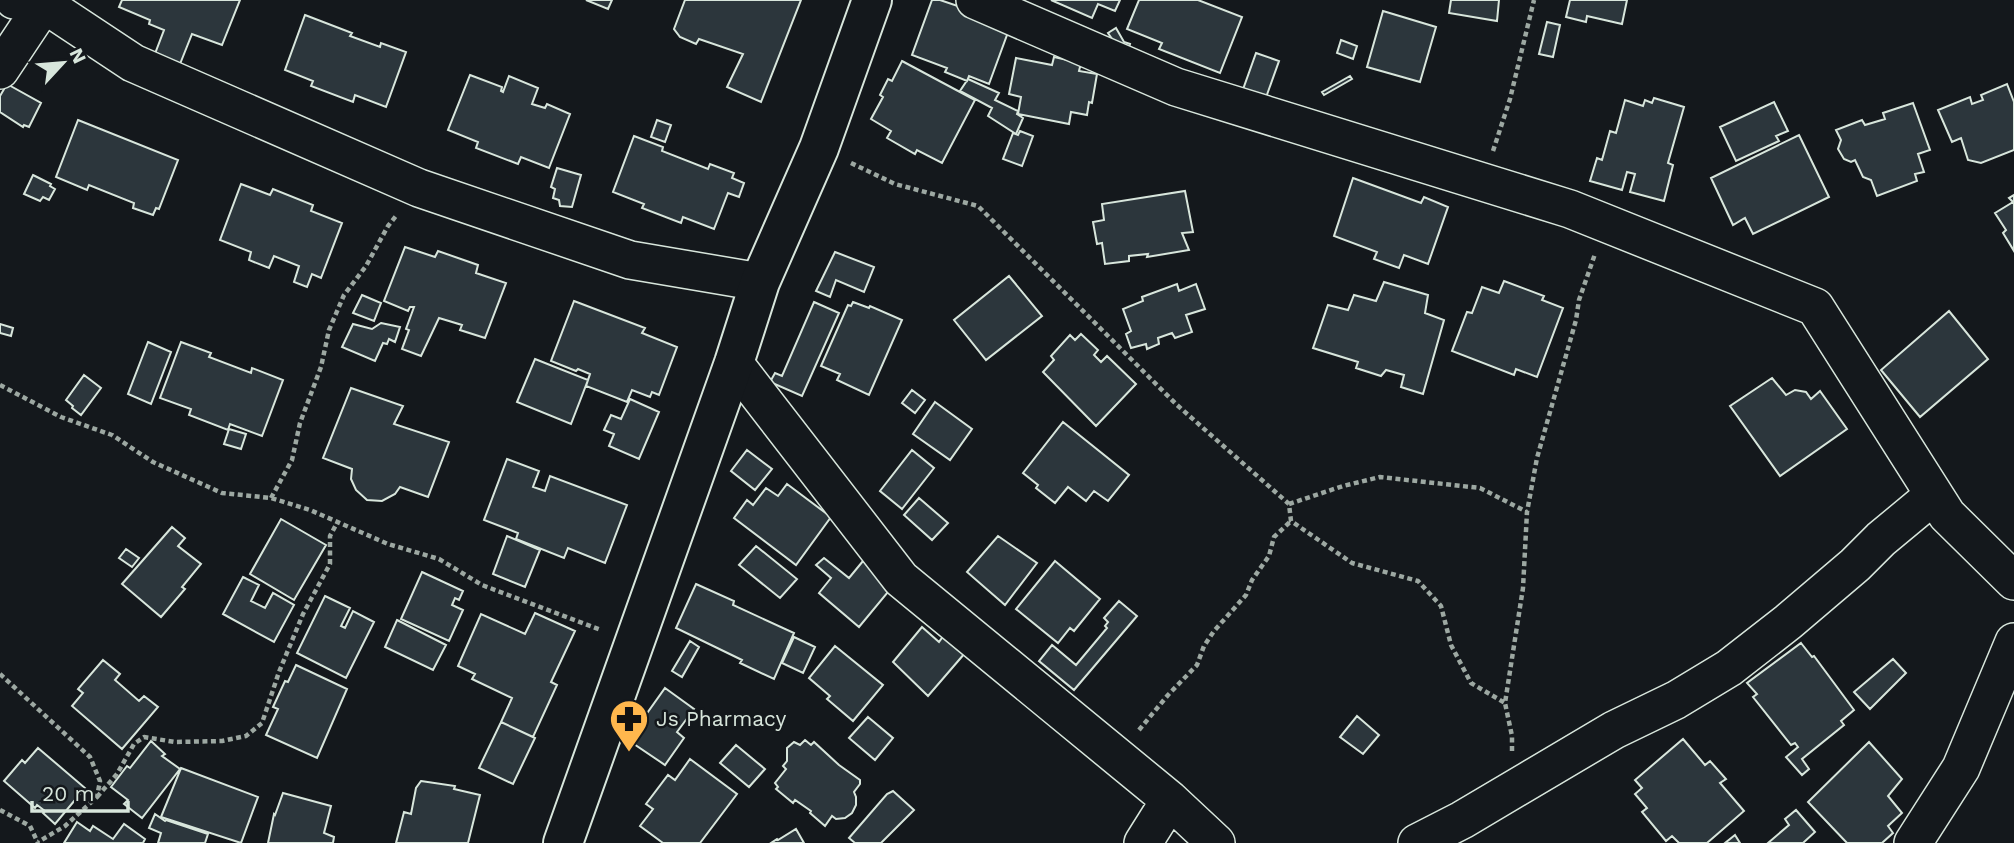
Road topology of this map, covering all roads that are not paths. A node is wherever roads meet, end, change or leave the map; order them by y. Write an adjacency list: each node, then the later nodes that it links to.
1 (872, 0): 5 (main road)
2 (975, 0): 7 (street)
3 (34, 1): 4 (street); 5 (street)
4 (0, 70)
5 (760, 282): 6 (main road)
6 (734, 363): 10 (street); 11 (main road)
7 (1934, 495): 8 (street); 14 (street)
8 (2014, 581)
9 (2014, 642): 15 (street)
10 (1170, 800): 12 (street); 13 (street)
11 (563, 843)
12 (1143, 843)
13 (1216, 843)
14 (1417, 843)
15 (1913, 843)

